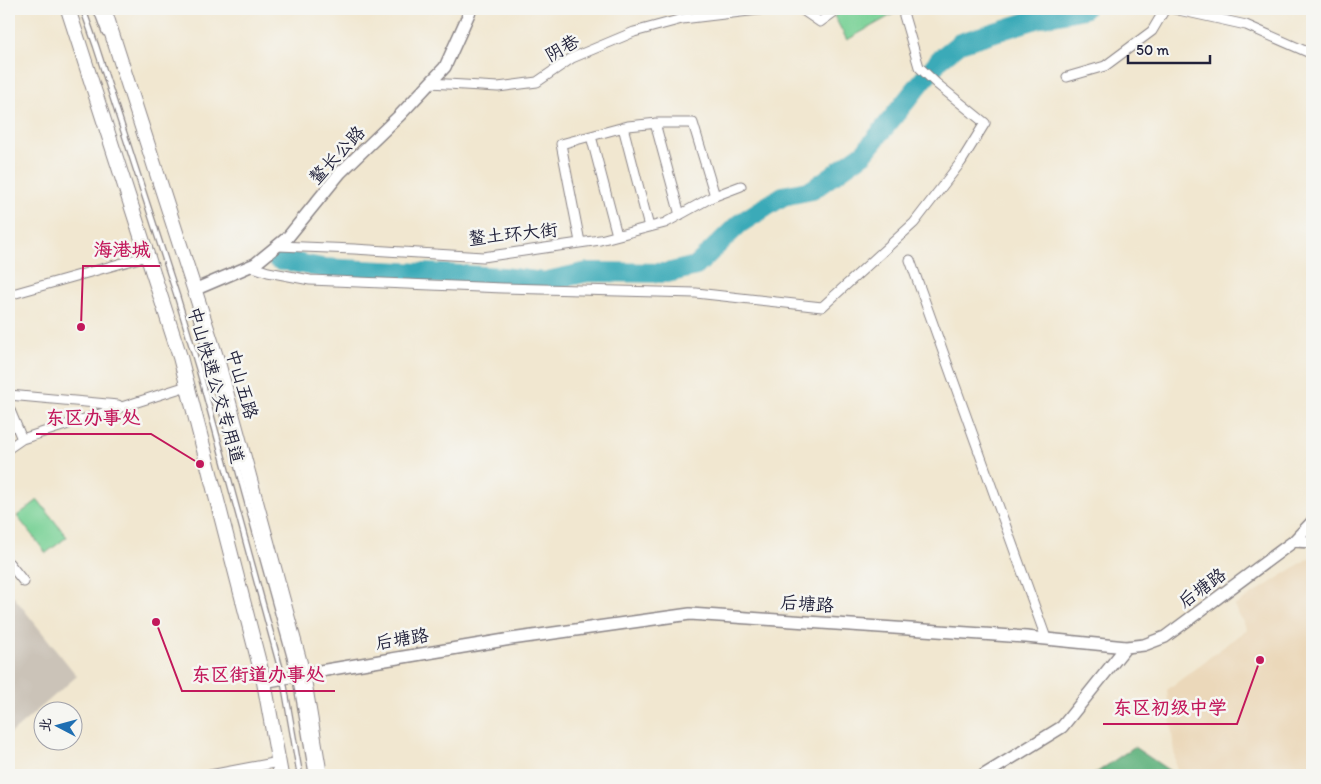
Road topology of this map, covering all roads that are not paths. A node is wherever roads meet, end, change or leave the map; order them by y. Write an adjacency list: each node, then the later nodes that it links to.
1 (68, 9): 26 (main road)
2 (83, 9): 46 (lane, 中山快速公交专用道)
3 (96, 9): 12 (lane)
4 (104, 9): 29 (main road, 中山五路)
5 (471, 9): 15 (street, 鳌长公路)
6 (766, 9): 15 (street, 阴巷)
7 (800, 9): 8 (street)
8 (838, 9)
9 (902, 9): 28 (street)
10 (1165, 9): 14 (street)
11 (1174, 9): 13 (street)
12 (108, 42)
13 (1312, 54)
14 (1067, 77)
15 (430, 83): 25 (street, 鳌长公路)
16 (655, 123): 17 (street); 20 (street); 21 (street)
17 (623, 127): 18 (street); 22 (street)
18 (591, 136): 23 (street); 24 (street)
19 (741, 186): 20 (street, 鳌土环大街)
20 (715, 196): 21 (street, 鳌土环大街)
21 (680, 215): 22 (street, 鳌土环大街)
22 (649, 227): 23 (street, 鳌土环大街)
23 (617, 235): 24 (street, 鳌土环大街)
24 (580, 242): 25 (street, 鳌土环大街)
25 (278, 246): 28 (street, 鳌长公路)
26 (147, 256): 30 (street); 32 (main road)
27 (910, 260): 43 (street)
28 (250, 266): 29 (street, 鳌长公路)
29 (194, 290): 45 (main road, 中山五路)
30 (9, 296)
31 (194, 311): 45 (lane, 中山快速公交专用道)
32 (187, 386): 34 (street); 47 (main road)
33 (9, 395): 34 (street)
34 (123, 405): 36 (street)
35 (9, 408): 36 (street)
36 (22, 439): 37 (street)
37 (9, 448)
38 (1312, 522): 39 (street, 后塘路)
39 (1294, 542): 40 (street); 44 (street, 后塘路)
40 (1312, 542)
41 (9, 563): 42 (street)
42 (24, 582)
43 (1046, 638): 44 (street, 后塘路); 45 (street, 后塘路)
44 (1126, 647): 53 (street)
45 (299, 675): 46 (street, 后塘路); 51 (lane, 中山快速公交专用道); 52 (main road, 中山五路)
46 (283, 678): 47 (street, 后塘路); 50 (lane, 中山快速公交专用道)
47 (264, 682): 48 (main road)
48 (280, 769): 49 (street)
49 (210, 775)
50 (300, 775)
51 (312, 775)
52 (320, 775)
53 (984, 775)

